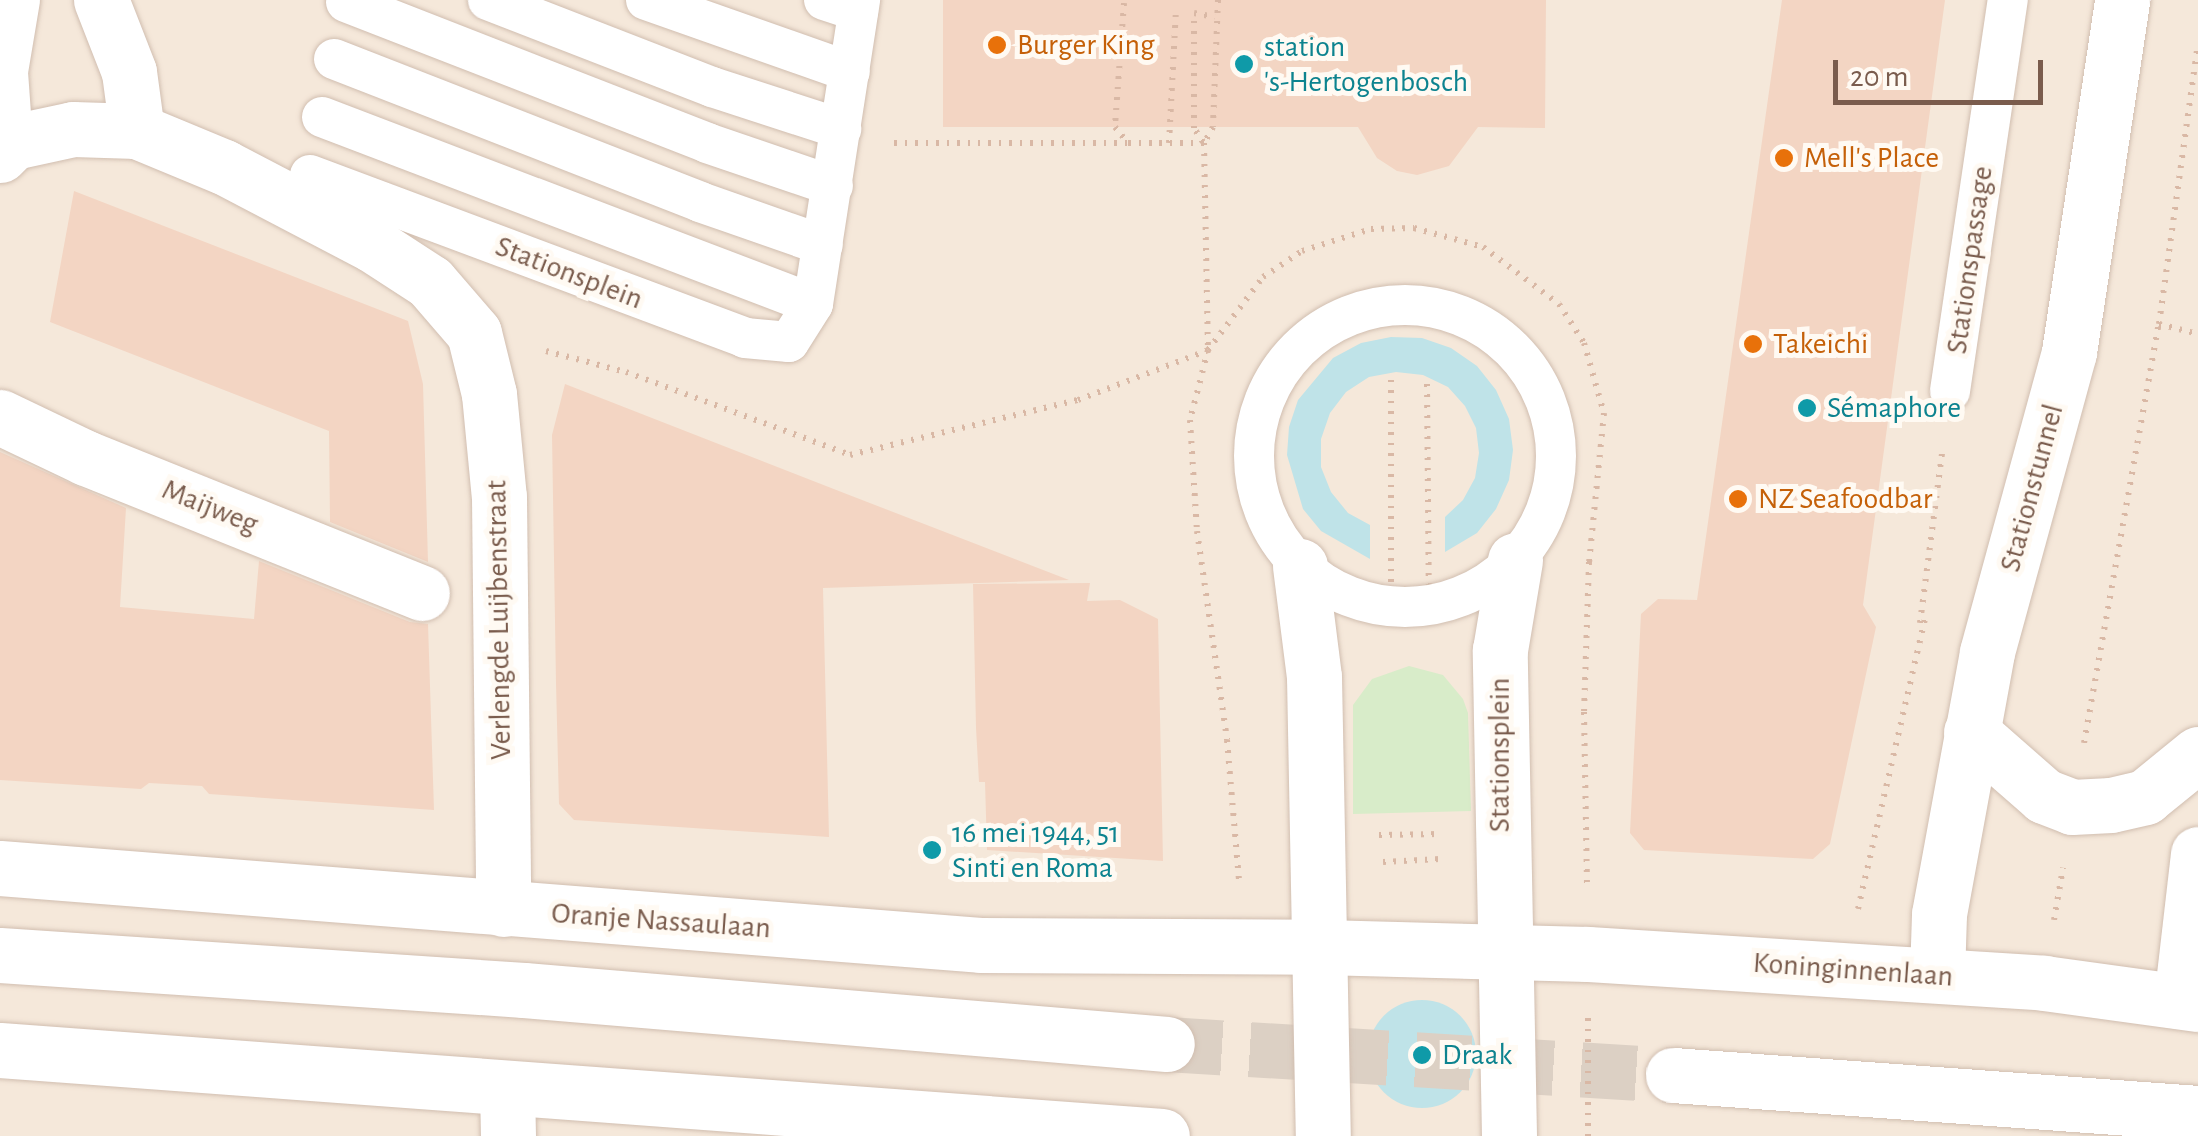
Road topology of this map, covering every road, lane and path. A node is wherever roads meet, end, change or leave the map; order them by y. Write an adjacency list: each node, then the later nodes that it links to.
1 (20, 0): 22 (lane)
2 (101, 0): 18 (street)
3 (488, 0): 17 (lane)
4 (646, 0): 15 (lane)
5 (1218, 0): 12 (path)
6 (2008, 0): 33 (lane, Stationspassage)
7 (2122, 0): 41 (street, Stationstunnel)
8 (346, 1): 14 (lane); 23 (lane)
9 (1124, 3): 19 (path)
10 (848, 4): 15 (lane, Stationsplein)
11 (1176, 11): 21 (path)
12 (1215, 17): 20 (path); 20 (path)
13 (2198, 44): 27 (path)
14 (334, 59): 16 (lane); 25 (lane)
15 (850, 72): 17 (lane, Stationsplein)
16 (322, 117): 24 (lane); 26 (lane, Stationsplein)
17 (841, 129): 19 (path); 23 (lane, Stationsplein)
18 (136, 131): 22 (street, Stationsplein); 24 (street, Stationsplein)
19 (1128, 143): 21 (path)
20 (1204, 143): 21 (path); 30 (path)
21 (1169, 144)
22 (7, 149)
23 (833, 186): 25 (lane, Stationsplein)
24 (306, 192): 26 (lane, Stationsplein); 28 (street, Stationsplein)
25 (823, 245): 26 (lane, Stationsplein)
26 (813, 304)
27 (2159, 324): 29 (path); 43 (path)
28 (474, 333): 30 (path); 49 (street, Verlengde Luijbenstraat)
29 (2198, 334)
30 (1208, 350): 48 (path); 54 (path)
31 (1391, 380): 39 (path)
32 (1428, 384): 39 (path)
33 (1950, 391): 40 (path, Stationspassage)
34 (0, 417): 38 (street, Maijweg)
35 (1515, 560): 36 (lane, Stationsplein); 39 (lane, Stationsplein); 44 (street, Stationsplein)
36 (1300, 566): 39 (lane, Stationsplein); 45 (street, Stationsplein)
37 (1936, 582): 40 (path)
38 (422, 593)
39 (1410, 606)
40 (1918, 639): 50 (path)
41 (1971, 732): 43 (street); 55 (street, Stationstunnel)
42 (2198, 754): 43 (street)
43 (2072, 806): 56 (path)
44 (1500, 845): 45 (path); 45 (path); 52 (street, Stationsplein)
45 (1320, 850): 51 (street, Stationsplein)
46 (2198, 854): 57 (street)
47 (0, 868): 49 (street, Oranje Nassaulaan)
48 (1240, 886)
49 (503, 909): 51 (street, Oranje Nassaulaan)
50 (1858, 911)
51 (1322, 947): 52 (street, Oranje Nassaulaan); 64 (street, Stationsplein)
52 (1506, 951): 54 (street, Koninginnenlaan); 65 (street, Stationsplein)
53 (7, 953): 58 (street)
54 (1588, 954): 55 (street, Koninginnenlaan); 66 (path)
55 (1936, 976): 56 (street, Koninginnenlaan)
56 (2044, 983): 57 (street, Koninginnenlaan)
57 (2190, 1003)
58 (1167, 1044)
59 (0, 1050): 61 (street)
60 (1672, 1074): 62 (street)
61 (508, 1112): 63 (street)
62 (2198, 1113)
63 (1162, 1136)
64 (1324, 1136)
65 (1510, 1136)
66 (1588, 1136)

